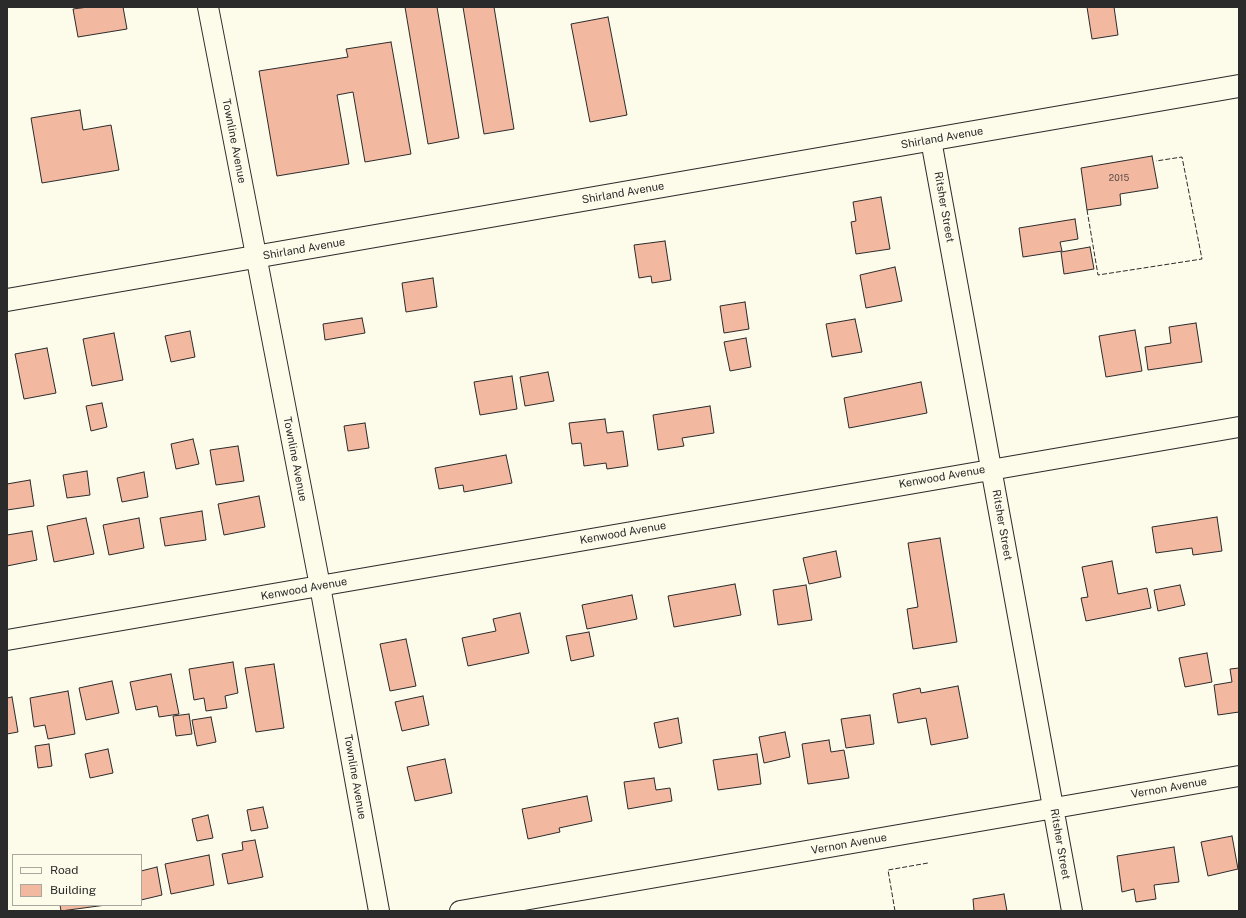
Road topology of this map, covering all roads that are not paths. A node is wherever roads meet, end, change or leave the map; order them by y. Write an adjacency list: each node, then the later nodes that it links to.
1 (208, 7): 4 (street, Townline Avenue)
2 (1239, 86): 3 (street, Shirland Avenue)
3 (931, 140): 4 (street, Shirland Avenue); 7 (street, Ritsher Street)
4 (256, 258): 5 (street, Shirland Avenue); 8 (street, Townline Avenue)
5 (7, 300)
6 (1239, 427): 7 (street, Kenwood Avenue)
7 (992, 469): 8 (street, Kenwood Avenue); 11 (street, Ritsher Street)
8 (320, 586): 9 (street, Kenwood Avenue); 12 (street, Townline Avenue)
9 (7, 640)
10 (1239, 776): 11 (street, Vernon Avenue)
11 (1054, 809): 13 (street, Vernon Avenue); 14 (street, Ritsher Street)
12 (379, 911)
13 (460, 911)
14 (1072, 911)

